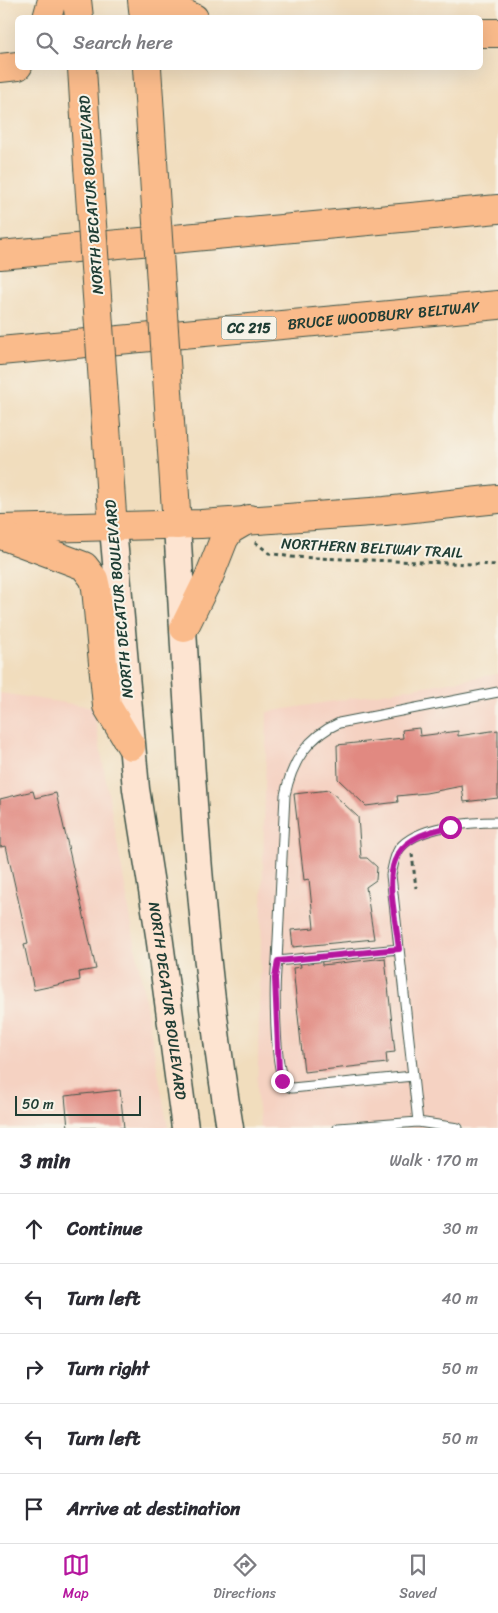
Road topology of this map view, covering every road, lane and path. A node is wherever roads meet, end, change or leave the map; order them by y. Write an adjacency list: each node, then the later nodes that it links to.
1 (52, 0): 5 (main road)
2 (77, 0): 6 (main road)
3 (142, 0): 7 (main road)
4 (154, 0): 8 (main road)
5 (47, 15)
6 (79, 15)
7 (144, 15)
8 (187, 15)
9 (498, 33): 10 (main road)
10 (483, 34)
11 (15, 66): 12 (main road)
12 (0, 68)
13 (82, 70): 21 (main road, NORTH DECATUR BOULEVARD, bridge)
14 (147, 70): 20 (main road, bridge)
15 (498, 209): 16 (main road)
16 (0, 256)
17 (498, 305): 18 (main road, BRUCE WOODBURY BELTWAY / CC 215)
18 (0, 351)
19 (498, 499): 23 (main road)
20 (177, 525): 21 (main road); 23 (main road); 26 (main road)
21 (113, 528): 22 (main road); 28 (main road, NORTH DECATUR BOULEVARD)
22 (0, 529)
23 (250, 530): 25 (path, NORTHERN BELTWAY TRAIL); 26 (main road)
24 (0, 534): 28 (main road)
25 (498, 565)
26 (184, 628): 35 (main road)
27 (498, 692): 31 (lane)
28 (132, 746): 34 (main road, NORTH DECATUR BOULEVARD)
29 (498, 822): 30 (lane)
30 (399, 949): 31 (lane); 32 (lane)
31 (278, 961): 32 (lane)
32 (413, 1076): 33 (lane)
33 (418, 1122): 36 (lane); 37 (lane)
34 (185, 1128)
35 (230, 1128)
36 (338, 1128)
37 (458, 1128)

